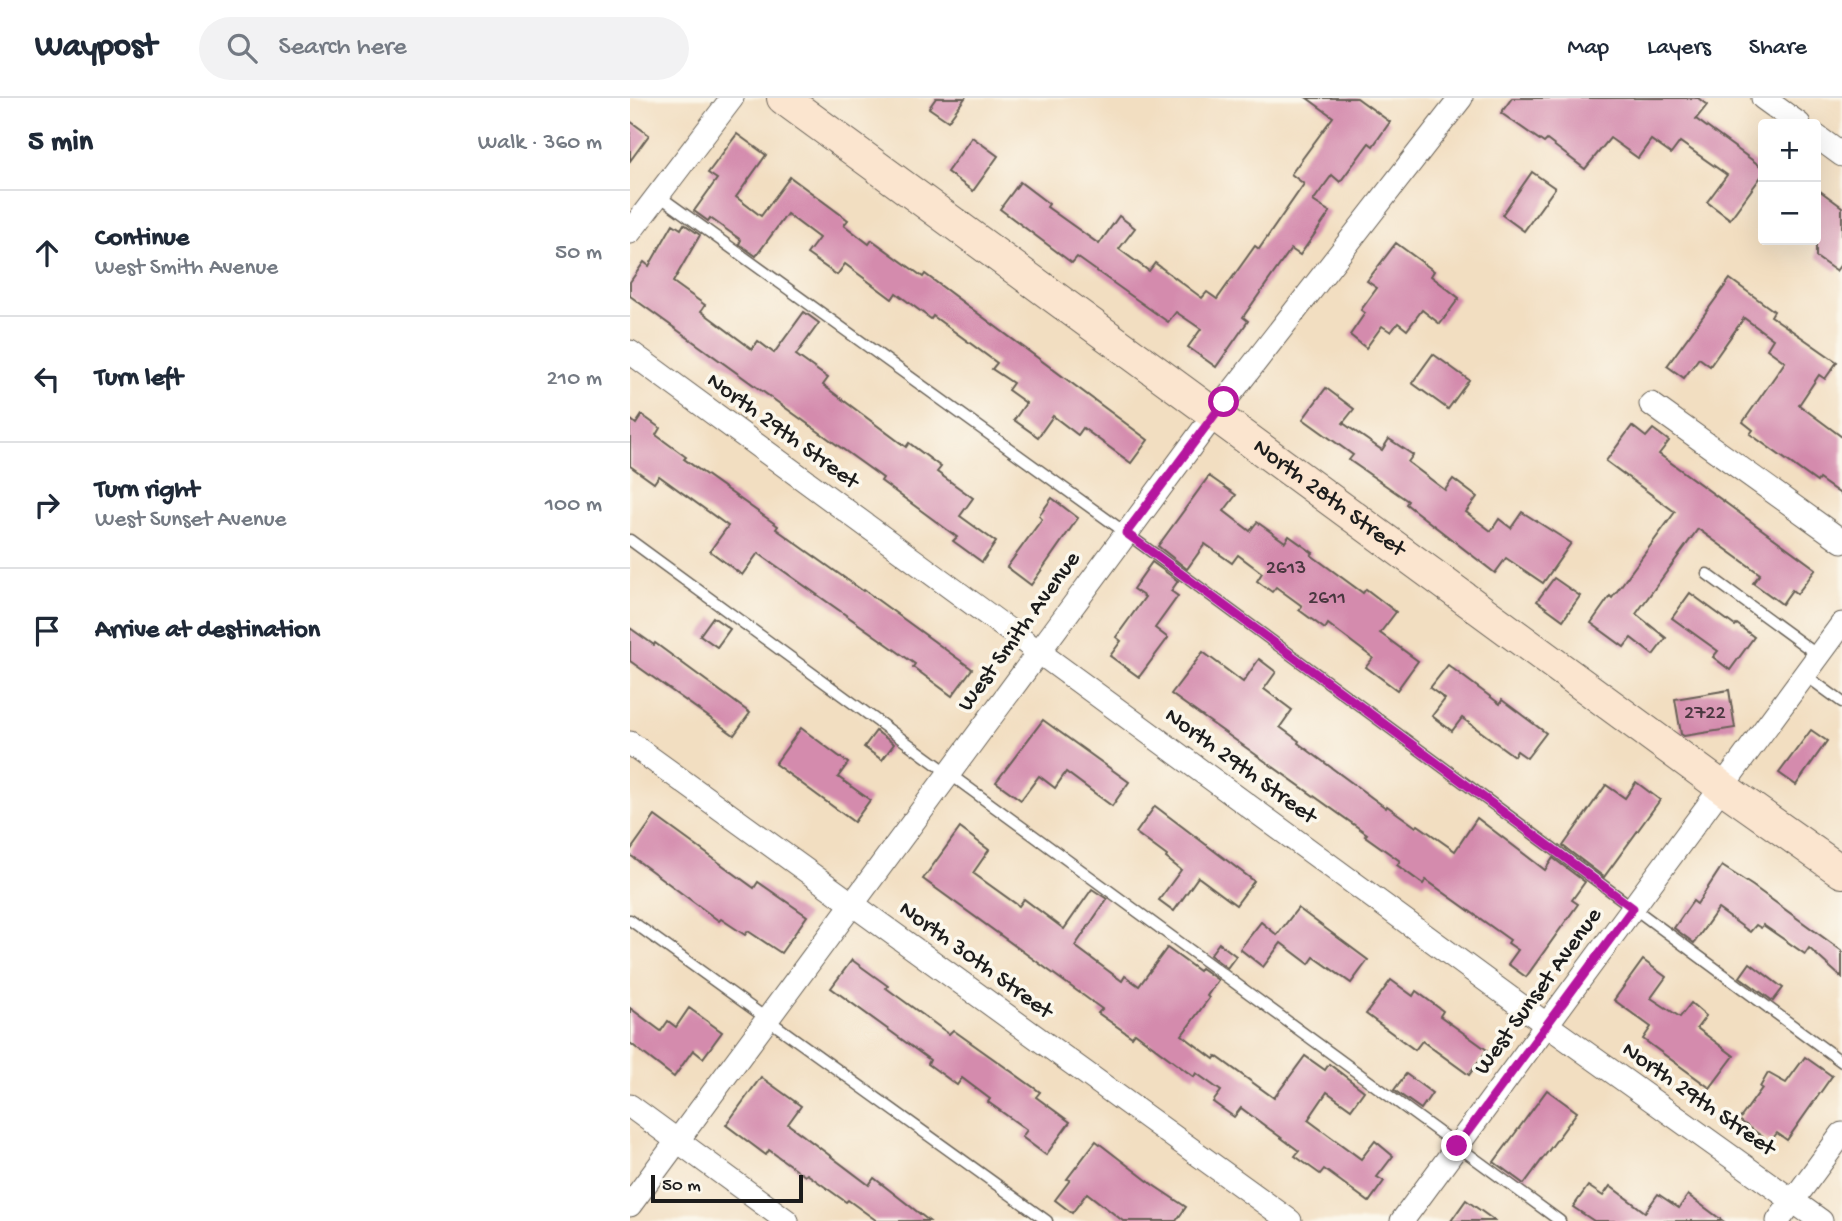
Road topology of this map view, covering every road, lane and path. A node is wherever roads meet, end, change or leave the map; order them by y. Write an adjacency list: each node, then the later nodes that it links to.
1 (732, 98): 8 (street)
2 (783, 98): 12 (street, North 28th Street)
3 (1461, 98): 12 (street, West Smith Avenue)
4 (1763, 98): 5 (street)
5 (1792, 119)
6 (1821, 140): 7 (street)
7 (1842, 155)
8 (658, 195): 9 (street); 13 (lane)
9 (630, 232)
10 (630, 352): 18 (street, North 29th Street)
11 (1651, 404): 15 (street)
12 (1214, 415): 13 (street, West Smith Avenue); 24 (street, North 28th Street)
13 (1126, 533): 18 (street, West Smith Avenue); 27 (lane)
14 (630, 540): 23 (lane)
15 (1842, 541)
16 (1707, 574): 19 (lane)
17 (1842, 624): 19 (street, West Sunset Avenue)
18 (1038, 652): 23 (street, West Smith Avenue); 30 (street, North 29th Street)
19 (1819, 656): 20 (street, West Sunset Avenue)
20 (1805, 675): 21 (lane); 24 (street, West Sunset Avenue)
21 (1842, 702)
22 (630, 743): 26 (street, North 30th Street)
23 (949, 773): 26 (street, West Smith Avenue); 35 (lane)
24 (1722, 787): 25 (street, North 28th Street); 27 (street, West Sunset Avenue)
25 (1842, 873)
26 (852, 904): 29 (street, West Smith Avenue); 40 (street, North 30th Street)
27 (1633, 908): 30 (street, West Sunset Avenue); 31 (lane)
28 (630, 920): 29 (lane)
29 (767, 1019): 34 (street, West Smith Avenue); 39 (lane)
30 (1547, 1025): 35 (street, West Sunset Avenue); 36 (street, North 29th Street)
31 (1842, 1062)
32 (630, 1106): 34 (street)
33 (1842, 1134): 36 (street)
34 (677, 1140): 37 (street, West Smith Avenue); 38 (street)
35 (1457, 1146): 41 (street, West Sunset Avenue); 42 (lane)
36 (1793, 1200): 43 (street); 44 (street, North 29th Street)
37 (630, 1205)
38 (787, 1221)
39 (1047, 1221)
40 (1290, 1221)
41 (1402, 1221)
42 (1560, 1221)
43 (1778, 1221)
44 (1821, 1221)

